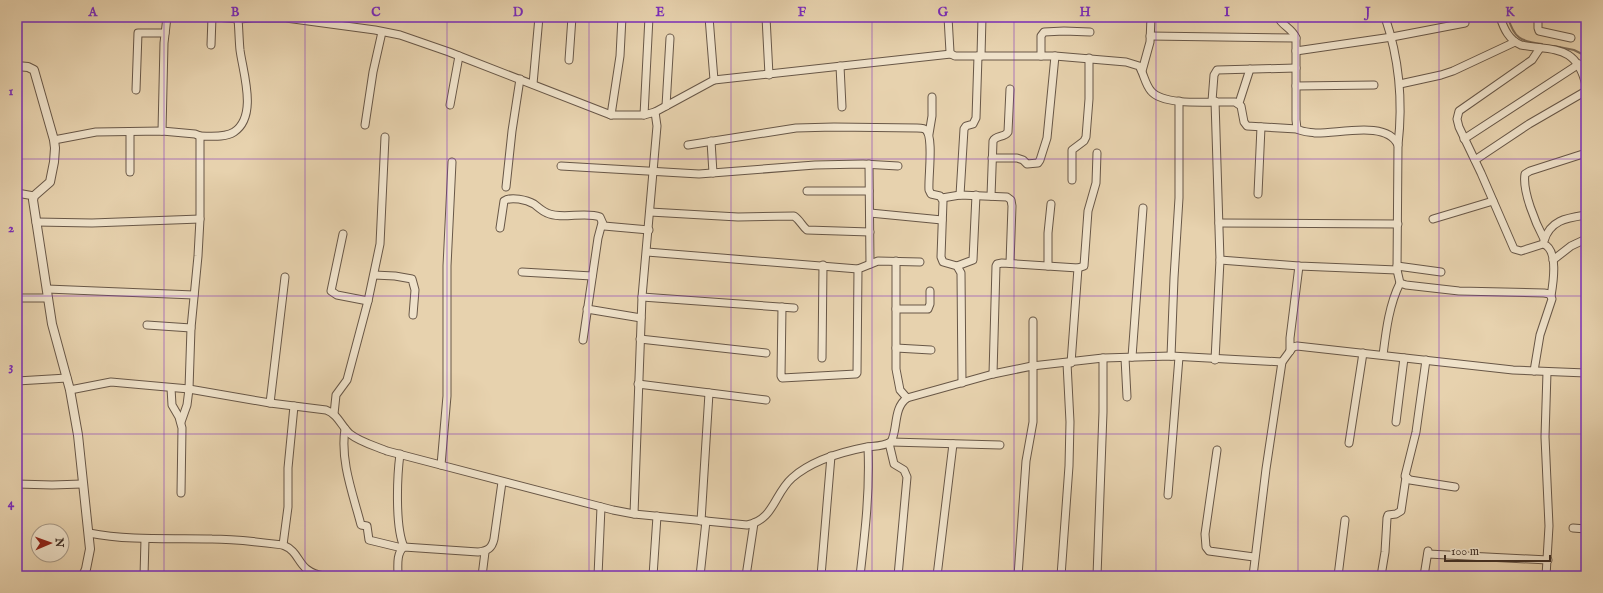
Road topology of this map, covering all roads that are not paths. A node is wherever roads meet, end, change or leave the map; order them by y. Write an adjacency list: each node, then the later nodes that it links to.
1 (167, 17): 24 (street)
2 (212, 17): 31 (street)
3 (216, 17): 4 (street)
4 (225, 17): 19 (street)
5 (339, 17): 21 (street)
6 (539, 17): 50 (street)
7 (572, 17): 40 (street)
8 (622, 17): 66 (street)
9 (649, 17): 67 (street)
10 (709, 17): 49 (street)
11 (766, 17): 47 (street)
12 (948, 17): 34 (street)
13 (982, 17): 36 (street)
14 (1151, 17): 25 (street)
15 (1278, 17): 28 (street)
16 (1385, 17): 26 (street)
17 (1500, 17): 30 (street)
18 (1538, 17): 29 (street)
19 (238, 18): 21 (street); 74 (street)
20 (1465, 23): 26 (street)
21 (337, 26): 22 (street)
22 (382, 32): 35 (street); 68 (street)
23 (1090, 32): 37 (street)
24 (165, 33): 56 (street); 71 (street)
25 (1150, 36): 28 (street); 46 (street)
26 (1392, 37): 33 (street); 51 (street)
27 (670, 38): 63 (street)
28 (1296, 38): 33 (street)
29 (1571, 38)
30 (1515, 42): 32 (street); 51 (street)
31 (211, 46)
32 (1540, 48): 41 (street); 76 (street)
33 (1296, 51): 44 (street)
34 (951, 54): 36 (street); 43 (street)
35 (459, 56): 48 (street); 62 (street)
36 (979, 56): 37 (street); 98 (street)
37 (1041, 56): 38 (street)
38 (1055, 56): 39 (street); 83 (street)
39 (1090, 58): 46 (street); 92 (street)
40 (569, 60)
41 (1579, 64): 53 (street); 76 (street)
42 (17, 66): 77 (street)
43 (840, 66): 47 (street); 64 (street)
44 (1296, 68): 45 (street); 54 (street)
45 (1250, 69): 60 (street); 61 (street)
46 (1142, 71): 59 (street)
47 (768, 75): 49 (street)
48 (520, 79): 50 (street); 93 (street)
49 (714, 80): 63 (street)
50 (534, 84): 66 (street)
51 (1400, 84): 80 (street)
52 (1374, 85): 54 (street)
53 (1586, 85)
54 (1296, 86): 70 (street)
55 (1010, 89): 83 (street)
56 (136, 90)
57 (1586, 91): 84 (street)
58 (932, 97): 73 (street)
59 (1179, 101): 60 (street); 167 (street)
60 (1213, 101): 61 (street); 114 (street)
61 (1239, 103): 69 (street)
62 (450, 106)
63 (666, 106): 65 (street)
64 (842, 107)
65 (655, 112): 67 (street); 89 (street)
66 (611, 115): 67 (street)
67 (644, 115)
68 (365, 125)
69 (1261, 127): 70 (street); 97 (street)
70 (1297, 129): 80 (street)
71 (162, 131): 72 (street); 74 (street)
72 (130, 132): 77 (street); 90 (street)
73 (929, 134): 78 (street); 102 (street)
74 (200, 136): 110 (street)
75 (385, 137): 138 (street)
76 (1464, 139): 84 (street)
77 (54, 140): 100 (street)
78 (711, 141): 79 (street); 91 (street)
79 (688, 145)
80 (1398, 145): 115 (street)
81 (1097, 153): 133 (street)
82 (1586, 153): 121 (street)
83 (992, 158): 101 (street)
84 (1475, 160): 103 (street)
85 (452, 162): 207 (street)
86 (869, 164): 88 (street); 91 (street); 95 (street)
87 (561, 166): 89 (street)
88 (898, 166)
89 (653, 171): 91 (street); 106 (street)
90 (130, 172)
91 (713, 173)
92 (1072, 180)
93 (506, 187)
94 (807, 191): 95 (street)
95 (869, 191): 107 (street)
96 (17, 193): 100 (street)
97 (1258, 194)
98 (960, 195): 99 (street); 102 (street)
99 (976, 195): 101 (street); 130 (street)
100 (34, 196): 112 (street)
101 (992, 196): 127 (street)
102 (942, 198): 111 (street)
103 (1493, 201): 109 (street); 121 (street)
104 (1051, 204): 131 (street)
105 (1142, 208): 171 (street)
106 (650, 212): 117 (street); 118 (street)
107 (870, 213): 111 (street); 118 (street)
108 (1586, 215): 121 (street)
109 (1433, 219)
110 (200, 220): 112 (street); 144 (street)
111 (942, 220): 130 (street)
112 (36, 222): 142 (street)
113 (602, 223): 116 (street); 117 (street); 139 (street)
114 (1219, 223): 115 (street); 123 (street)
115 (1398, 224): 134 (street)
116 (500, 228)
117 (649, 230): 122 (street)
118 (870, 232): 128 (street)
119 (343, 234): 149 (street)
120 (1586, 239): 124 (street)
121 (1544, 241): 124 (street)
122 (647, 252): 129 (street); 146 (street)
123 (1220, 260): 132 (street); 173 (street)
124 (1553, 260): 145 (street)
125 (896, 261): 126 (street); 128 (street); 153 (street)
126 (920, 262)
127 (1010, 263): 131 (street); 181 (street)
128 (870, 264): 135 (street)
129 (822, 265): 135 (street); 169 (street)
130 (957, 266): 184 (street)
131 (1048, 266): 133 (street)
132 (1299, 266): 134 (street); 163 (street)
133 (1078, 268): 176 (street)
134 (1397, 268): 137 (street); 141 (street)
135 (858, 269): 150 (street)
136 (522, 272): 139 (street)
137 (1441, 272)
138 (374, 275): 149 (street); 154 (street)
139 (592, 276): 152 (street)
140 (285, 277): 193 (street)
141 (1400, 283): 145 (street); 166 (street)
142 (47, 290): 144 (street); 148 (street)
143 (930, 291): 153 (street)
144 (194, 295): 158 (street)
145 (1551, 296): 178 (street)
146 (642, 297): 150 (street); 155 (street)
147 (17, 298): 148 (street)
148 (48, 298): 182 (street)
149 (368, 301): 195 (street)
150 (782, 307): 151 (street)
151 (794, 308)
152 (587, 309): 155 (street); 160 (street)
153 (896, 309): 161 (street)
154 (413, 315)
155 (641, 318): 159 (street)
156 (1033, 321): 177 (street)
157 (147, 325): 158 (street)
158 (191, 328): 187 (street)
159 (640, 339): 164 (street); 185 (street)
160 (583, 340)
161 (896, 348): 162 (street); 191 (street)
162 (931, 350)
163 (1290, 351): 165 (street); 175 (street)
164 (766, 352)
165 (1363, 353): 166 (street); 200 (street)
166 (1383, 355): 172 (street)
167 (1171, 356): 168 (street); 171 (street)
168 (1179, 357): 173 (street); 214 (street)
169 (822, 358)
170 (1103, 358): 171 (street); 176 (street); 245 (street)
171 (1129, 358): 190 (street)
172 (1404, 358): 174 (street); 197 (street)
173 (1215, 360): 175 (street)
174 (1426, 360): 178 (street); 208 (street)
175 (1282, 362): 228 (street)
176 (1069, 363): 177 (street); 244 (street)
177 (1032, 366): 181 (street); 243 (street)
178 (1534, 371): 179 (street)
179 (1547, 372): 180 (street); 229 (street)
180 (1586, 373)
181 (993, 374): 184 (street)
182 (67, 378): 183 (street); 188 (street)
183 (17, 381)
184 (962, 383): 191 (street)
185 (638, 384): 189 (street); 216 (street)
186 (171, 388): 187 (street); 188 (street); 196 (street)
187 (189, 389): 193 (street); 196 (street)
188 (70, 390): 211 (street)
189 (709, 393): 192 (street); 219 (street)
190 (1127, 397)
191 (907, 398): 199 (street)
192 (766, 400)
193 (270, 403): 194 (street)
194 (294, 406): 195 (street); 225 (street)
195 (334, 414): 198 (street)
196 (181, 422): 213 (street)
197 (1396, 422)
198 (345, 429): 205 (street); 226 (street)
199 (890, 443): 201 (street); 203 (street); 241 (street)
200 (1349, 443)
201 (953, 444): 202 (street); 242 (street)
202 (1000, 445)
203 (868, 447): 206 (street); 240 (street)
204 (1217, 450): 228 (street)
205 (400, 454): 207 (street); 226 (street)
206 (831, 456): 220 (street); 239 (street)
207 (441, 465): 209 (street)
208 (1406, 477): 212 (street); 248 (street)
209 (502, 482): 215 (street); 227 (street)
210 (17, 484): 211 (street)
211 (82, 484): 223 (street)
212 (1455, 487)
213 (181, 493)
214 (1168, 495)
215 (602, 507): 216 (street); 235 (street)
216 (634, 514): 217 (street)
217 (657, 516): 219 (street); 236 (street)
218 (1345, 520): 247 (street)
219 (704, 521): 220 (street); 237 (street)
220 (754, 523): 238 (street)
221 (1573, 528): 222 (street)
222 (1586, 529)
223 (89, 533): 224 (street); 230 (street)
224 (145, 539): 225 (street); 231 (street)
225 (283, 544): 232 (street)
226 (403, 547): 227 (street); 233 (street)
227 (485, 552): 234 (street)
228 (1254, 558): 246 (street)
229 (1548, 560): 249 (street); 250 (street)
230 (83, 576)
231 (144, 576)
232 (322, 576)
233 (398, 576)
234 (482, 576)
235 (598, 576)
236 (653, 576)
237 (700, 576)
238 (746, 576)
239 (821, 576)
240 (860, 576)
241 (898, 576)
242 (937, 576)
243 (1018, 576)
244 (1061, 576)
245 (1097, 576)
246 (1253, 576)
247 (1338, 576)
248 (1381, 576)
249 (1424, 576)
250 (1546, 576)

